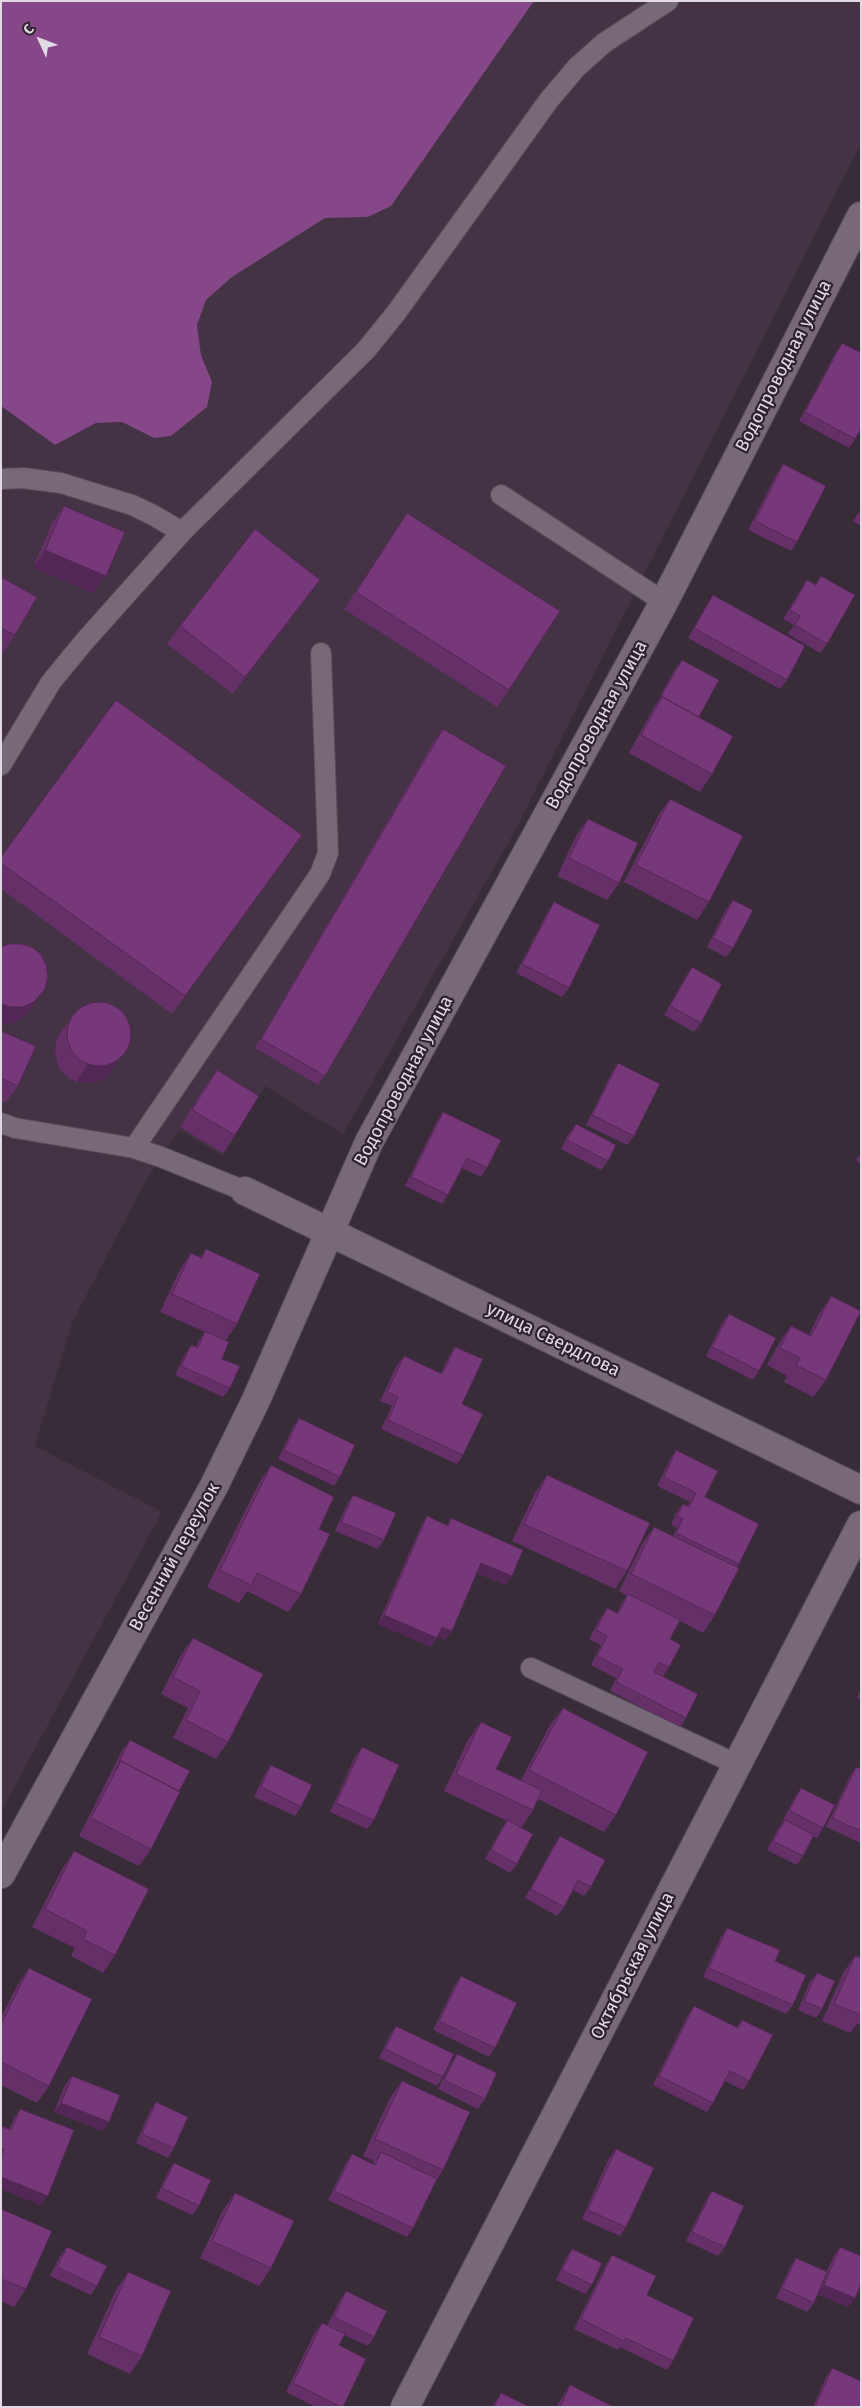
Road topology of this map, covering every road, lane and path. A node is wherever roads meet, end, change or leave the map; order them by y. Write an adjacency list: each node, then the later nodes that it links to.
1 (668, 1): 5 (lane)
2 (861, 216): 6 (street, Водопроводная улица)
3 (1, 479): 5 (lane)
4 (501, 495): 6 (lane)
5 (182, 532): 8 (lane)
6 (664, 602): 12 (street, Водопроводная улица)
7 (321, 653): 10 (lane)
8 (1, 765)
9 (1, 1123): 10 (lane)
10 (134, 1148): 11 (lane)
11 (245, 1191): 12 (street, улица Свердлова)
12 (328, 1231): 13 (street, улица Свердлова); 17 (street, Весенний переулок)
13 (861, 1490)
14 (861, 1525): 16 (street, Октябрьская улица)
15 (532, 1668): 16 (lane)
16 (736, 1764): 18 (street, Октябрьская улица)
17 (1, 1874)
18 (405, 2407)

